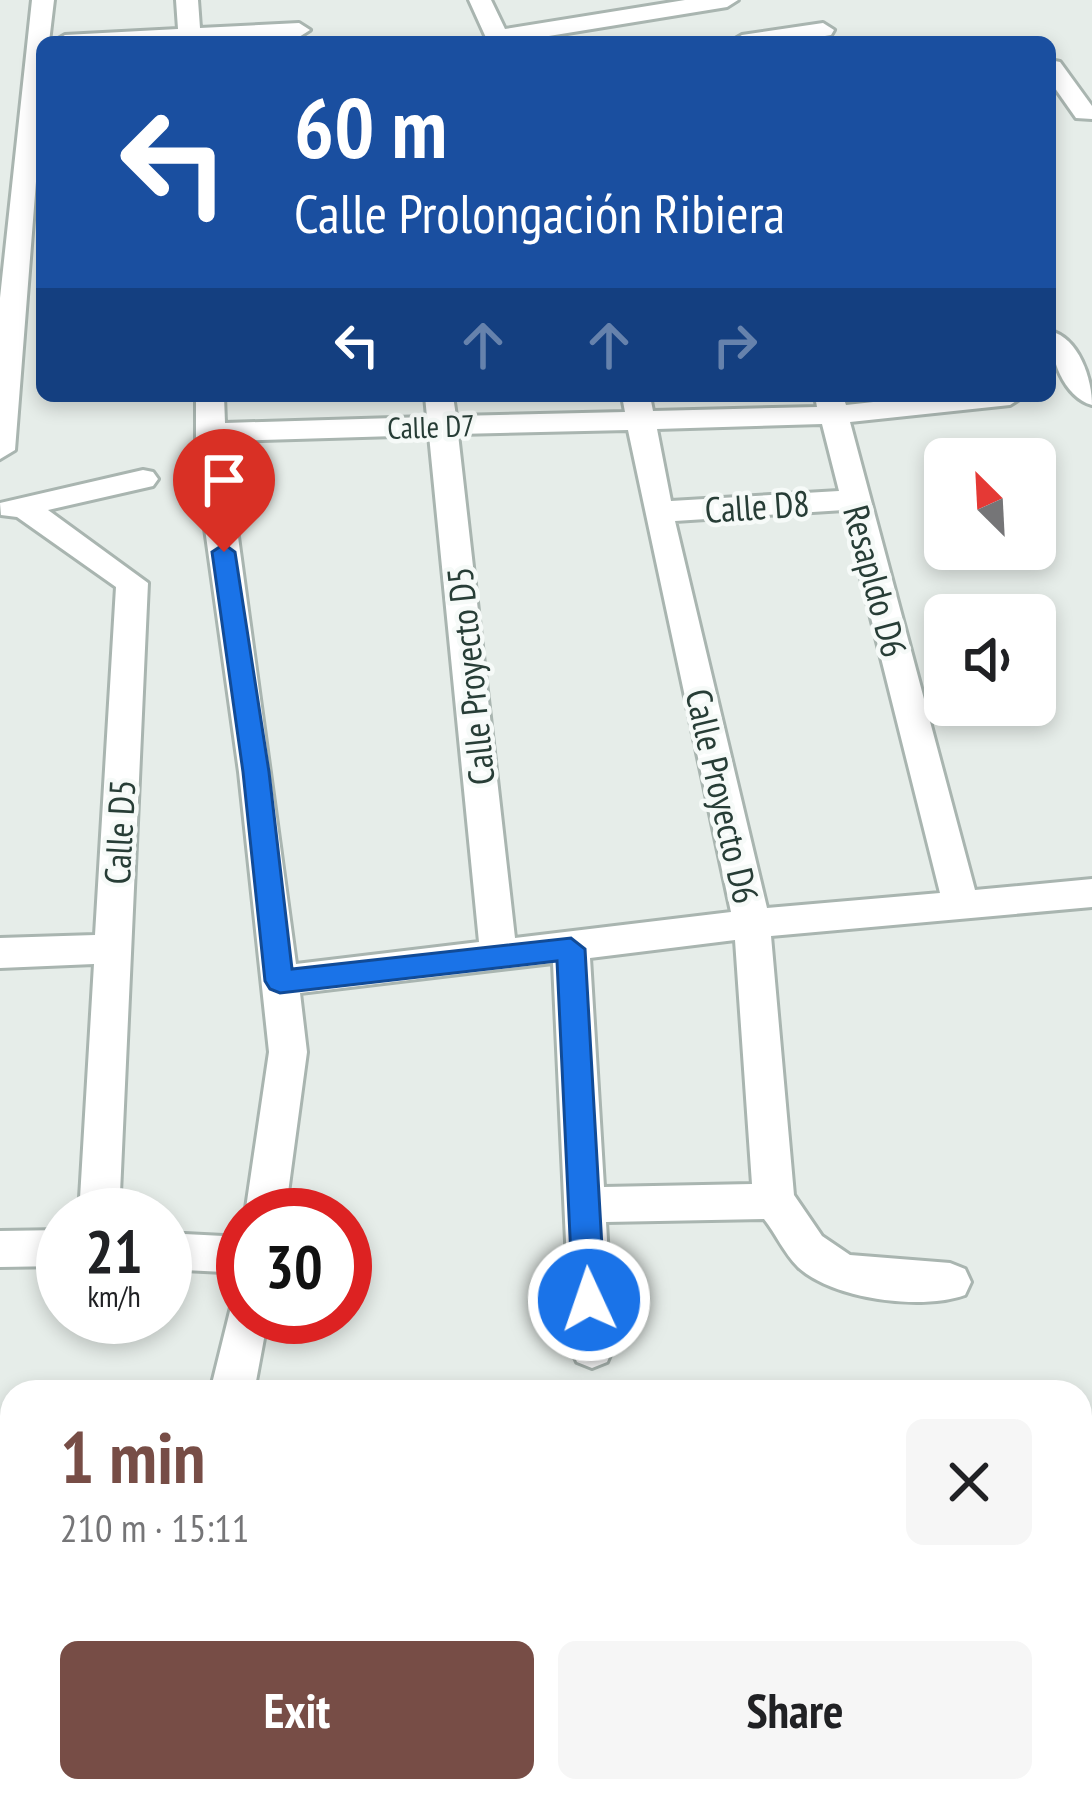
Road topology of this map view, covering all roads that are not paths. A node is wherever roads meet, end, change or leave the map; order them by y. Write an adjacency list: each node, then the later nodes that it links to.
1 (43, 0): 12 (street)
2 (187, 0): 7 (street)
3 (480, 0): 9 (street)
4 (727, 0): 10 (street)
5 (822, 28): 11 (street)
6 (299, 30): 8 (street)
7 (190, 36)
8 (217, 36)
9 (498, 36)
10 (517, 36)
11 (776, 36)
12 (32, 44): 16 (street)
13 (1056, 72): 14 (street)
14 (1089, 113): 15 (street)
15 (1056, 115)
16 (22, 124): 17 (street)
17 (22, 212): 18 (street)
18 (7, 321): 28 (street)
19 (1056, 347): 21 (street)
20 (1056, 392): 21 (street)
21 (1089, 392)
22 (210, 402): 27 (street)
23 (891, 402): 24 (street, Calle D7)
24 (831, 405): 25 (street, Calle D7); 30 (street, Resapldo D6)
25 (639, 408): 26 (street, Calle D7); 32 (street, Calle Proyecto D6)
26 (442, 411): 27 (street, Calle D7); 39 (street, Calle Proyecto D5)
27 (211, 432): 40 (street)
28 (0, 450)
29 (143, 478): 31 (street)
30 (855, 500): 32 (street, Calle D8); 34 (street, Resapldo D6)
31 (11, 508): 36 (street, Calle D5)
32 (658, 512): 35 (street, Calle Proyecto D6)
33 (1092, 892): 34 (street)
34 (961, 905): 35 (street)
35 (752, 924): 37 (street); 43 (street, Calle Proyecto D6)
36 (113, 949): 38 (street); 41 (street, Calle D5)
37 (571, 949): 39 (street); 44 (street)
38 (0, 952)
39 (499, 957): 40 (street)
40 (280, 981): 42 (street)
41 (100, 1188)
42 (269, 1188)
43 (774, 1201): 44 (street); 47 (street)
44 (584, 1205): 49 (street)
45 (36, 1248): 46 (street)
46 (0, 1249)
47 (950, 1282)
48 (242, 1344): 50 (street)
49 (592, 1348)
50 (234, 1380)

